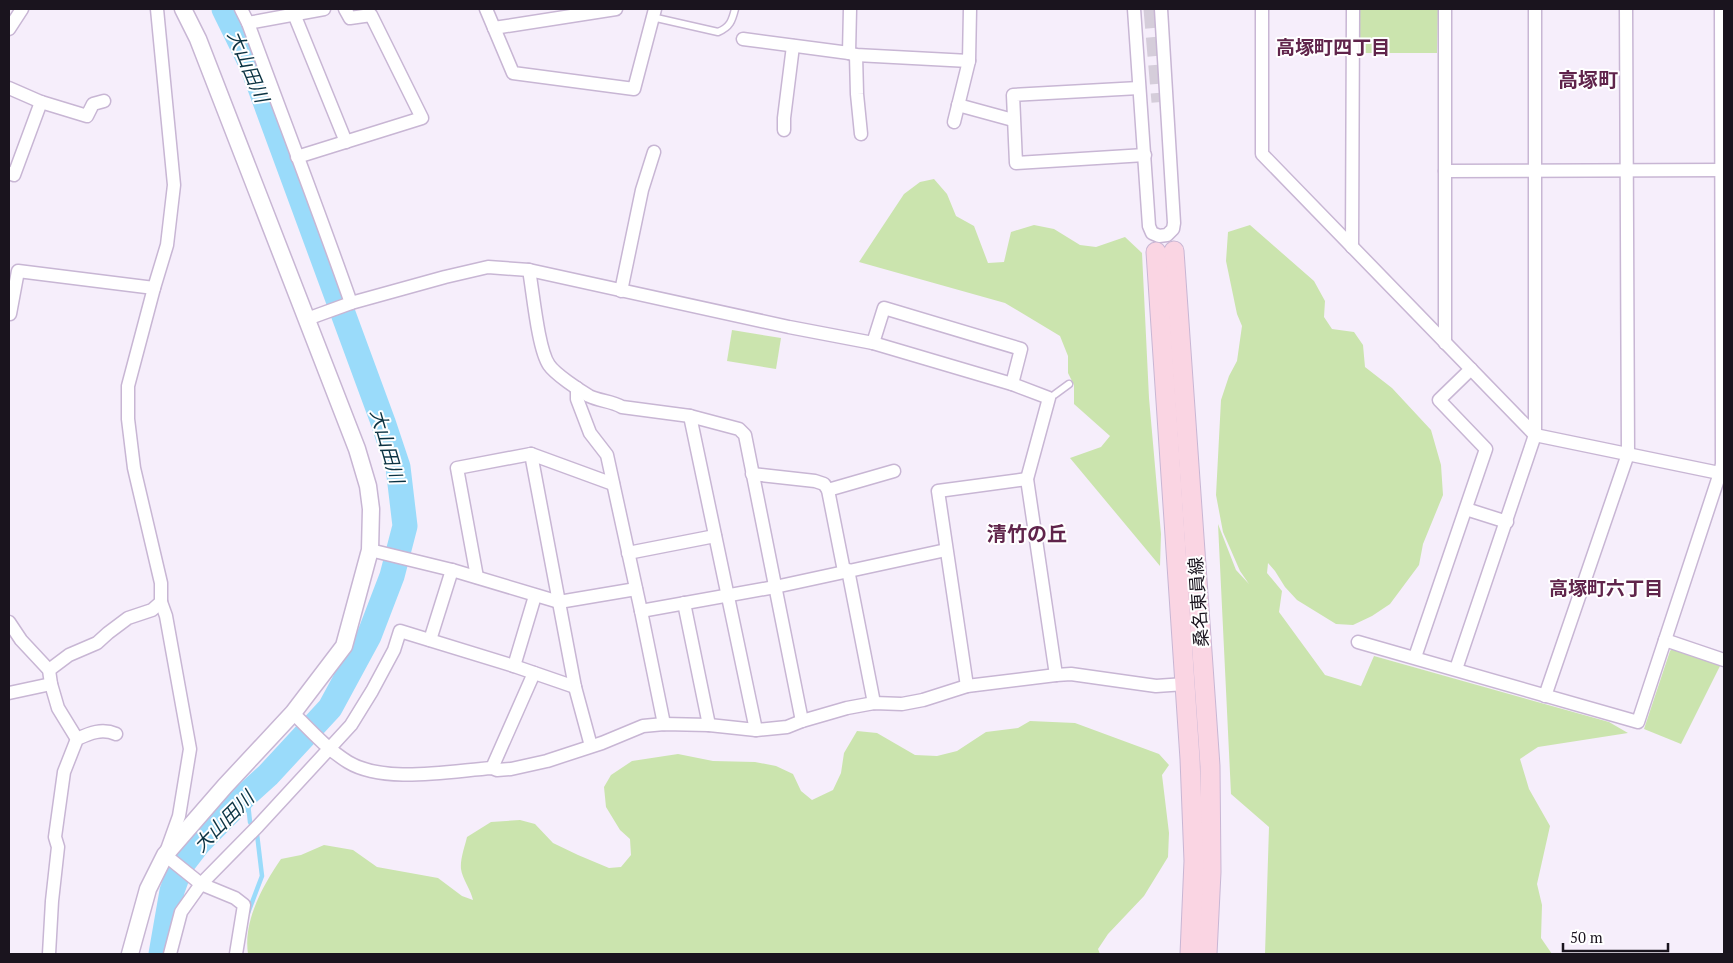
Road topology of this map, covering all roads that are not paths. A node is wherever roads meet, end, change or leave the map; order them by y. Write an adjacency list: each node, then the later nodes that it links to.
1 (22, 9): 24 (street)
2 (157, 9): 50 (street)
3 (183, 9): 54 (street)
4 (240, 9): 22 (street)
5 (324, 9): 21 (street)
6 (345, 9): 38 (street)
7 (486, 9): 23 (street)
8 (616, 9): 23 (street)
9 (735, 9): 20 (lane)
10 (850, 9): 27 (street)
11 (970, 9): 28 (street)
12 (1134, 9): 30 (street)
13 (1160, 9): 40 (street)
14 (1262, 9): 47 (street)
15 (1354, 9): 47 (street)
16 (1444, 9): 44 (street)
17 (1535, 9): 45 (street)
18 (1626, 9): 42 (street)
19 (1721, 9): 43 (street)
20 (653, 13): 23 (street)
21 (294, 14): 22 (street); 38 (street)
22 (248, 23): 41 (street)
23 (494, 28)
24 (9, 29)
25 (743, 39): 26 (street)
26 (793, 46): 27 (street); 36 (street)
27 (853, 54): 28 (street); 37 (street)
28 (969, 61): 33 (street)
29 (9, 88): 32 (street)
30 (1139, 88): 34 (street); 40 (street)
31 (104, 101): 32 (street)
32 (41, 102): 46 (street)
33 (958, 105): 34 (street); 35 (street)
34 (1013, 120): 40 (street)
35 (954, 122)
36 (784, 130)
37 (861, 134)
38 (346, 142): 41 (street)
39 (654, 152): 51 (street)
40 (1145, 155)
41 (297, 157): 52 (street)
42 (1627, 170): 43 (street); 45 (street); 65 (street)
43 (1723, 170): 67 (street)
44 (1445, 171): 45 (street); 56 (street)
45 (1535, 171): 63 (street)
46 (9, 173)
47 (1352, 247): 56 (street)
48 (14, 270): 50 (street); 53 (street)
49 (529, 270): 51 (street); 52 (street); 60 (street)
50 (154, 288): 85 (street)
51 (621, 290): 55 (street)
52 (348, 304): 54 (street)
53 (10, 314)
54 (311, 318): 76 (street)
55 (873, 343): 58 (street); 58 (street)
56 (1445, 343): 57 (street)
57 (1470, 368): 63 (street); 72 (street)
58 (1012, 384): 61 (street)
59 (1069, 384): 61 (lane)
60 (577, 388): 62 (street); 70 (street)
61 (1048, 398): 69 (street)
62 (690, 416): 68 (street); 74 (street)
63 (1536, 435): 65 (street); 73 (street)
64 (531, 454): 70 (street); 80 (street); 86 (street)
65 (1628, 454): 67 (street); 105 (street)
66 (894, 471): 71 (street)
67 (1722, 473): 91 (street)
68 (752, 474): 71 (street); 81 (street)
69 (1027, 478): 75 (street); 99 (street)
70 (613, 484): 77 (street)
71 (828, 490): 79 (street)
72 (1466, 509): 73 (street); 93 (street)
73 (1507, 522): 96 (street)
74 (716, 536): 77 (street); 83 (street)
75 (946, 550): 79 (street); 102 (street)
76 (376, 552): 78 (street); 107 (street)
77 (628, 553): 82 (street)
78 (452, 570): 80 (street); 90 (street)
79 (846, 570): 81 (street); 106 (street)
80 (477, 577): 84 (street)
81 (775, 587): 83 (street); 108 (street)
82 (636, 589): 86 (street); 88 (street)
83 (727, 594): 87 (street); 111 (street)
84 (535, 596): 86 (street); 95 (street)
85 (161, 602): 97 (street); 117 (street)
86 (559, 602): 103 (street)
87 (684, 603): 88 (street); 110 (street)
88 (641, 611): 109 (street)
89 (9, 622): 97 (street)
90 (430, 640): 95 (street); 115 (street)
91 (1665, 640): 94 (street); 105 (street)
92 (1358, 642): 93 (street)
93 (1415, 657): 96 (street)
94 (1724, 660)
95 (514, 666): 98 (street)
96 (1456, 669): 105 (street)
97 (49, 670): 100 (street)
98 (534, 673): 103 (street); 116 (street)
99 (1056, 675): 101 (street); 102 (street)
100 (51, 684): 104 (street); 113 (street)
101 (1185, 684): 123 (main road, 桑名東員線); 124 (main road, 桑名東員線)
102 (967, 686): 106 (street)
103 (575, 687): 114 (street)
104 (9, 693)
105 (1545, 696)
106 (874, 702): 108 (street)
107 (293, 713): 115 (street); 117 (street)
108 (802, 721): 111 (street)
109 (664, 724): 110 (street); 114 (street)
110 (709, 725): 111 (street)
111 (756, 730)
112 (116, 734): 113 (street)
113 (77, 740): 119 (street)
114 (592, 746): 116 (street)
115 (330, 748): 116 (street); 118 (street)
116 (492, 768)
117 (165, 855): 118 (street); 120 (street)
118 (200, 884): 121 (street); 122 (street)
119 (49, 954)
120 (130, 954)
121 (170, 954)
122 (236, 954)
123 (1190, 954)
124 (1207, 954)

